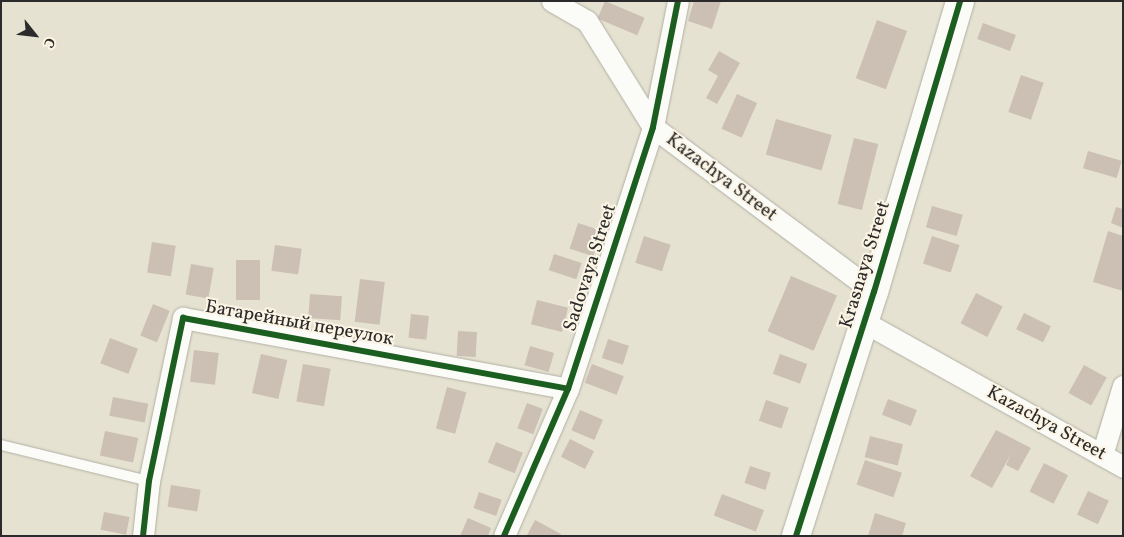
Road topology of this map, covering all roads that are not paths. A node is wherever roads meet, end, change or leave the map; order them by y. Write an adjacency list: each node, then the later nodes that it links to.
1 (552, 1): 4 (street, Kazachya Street)
2 (678, 1): 4 (street, Sadovaya Street)
3 (960, 1): 5 (street, Krasnaya Street)
4 (653, 127): 5 (street, Kazachya Street); 8 (street, Sadovaya Street)
5 (874, 292): 6 (street, Krasnaya Street)
6 (864, 322): 10 (street, Kazachya Street); 15 (street, Krasnaya Street)
7 (1123, 386): 10 (street)
8 (568, 389): 12 (street, Батарейный переулок); 14 (street, Sadovaya Street)
9 (1, 445): 12 (lane)
10 (1102, 455): 11 (street, Kazachya Street)
11 (1123, 467)
12 (149, 481): 13 (street, Батарейный переулок)
13 (142, 536)
14 (504, 536)
15 (796, 536)

